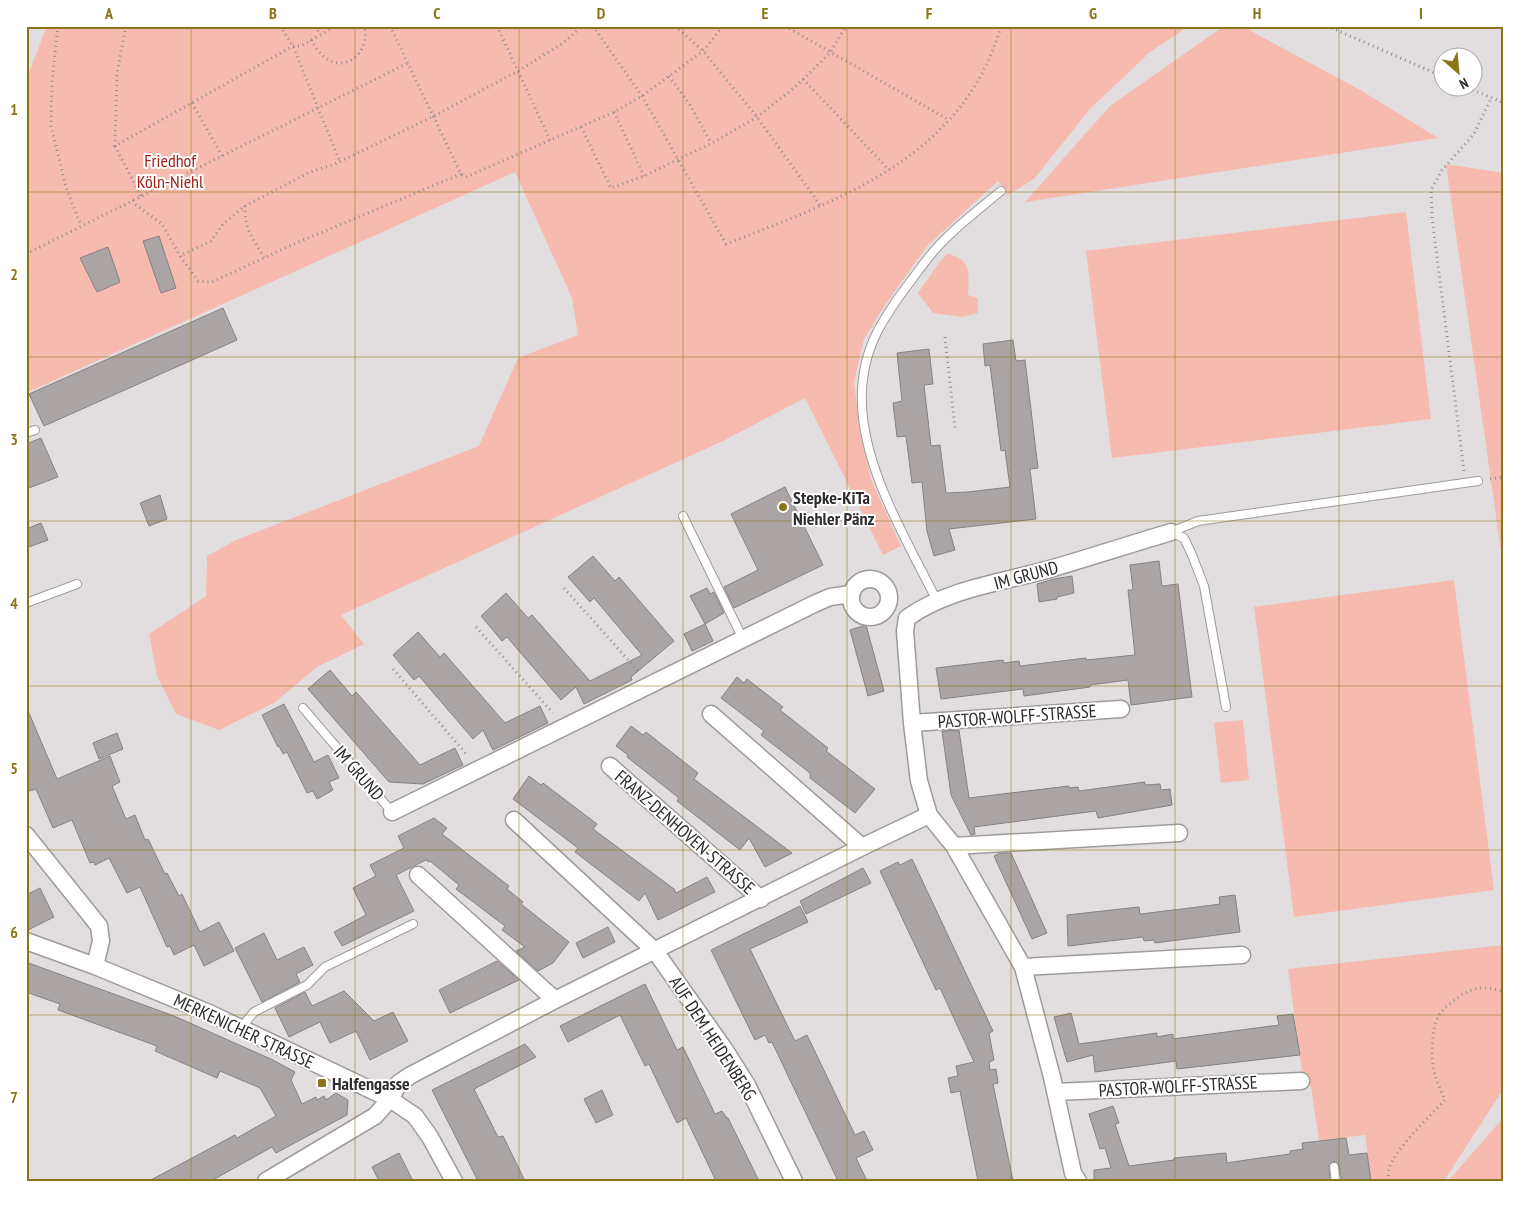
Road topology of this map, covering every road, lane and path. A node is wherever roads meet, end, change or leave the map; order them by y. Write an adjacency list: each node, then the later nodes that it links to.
1 (58, 26): 52 (path)
2 (126, 26): 40 (path)
3 (280, 26): 19 (path)
4 (316, 26): 17 (path)
5 (336, 26): 17 (path)
6 (364, 26): 18 (path)
7 (390, 26): 22 (path)
8 (497, 26): 23 (path)
9 (582, 26): 23 (path)
10 (593, 26): 28 (path)
11 (675, 26): 20 (path)
12 (723, 26): 20 (path)
13 (785, 26): 21 (path)
14 (846, 26): 21 (path)
15 (1001, 26): 36 (path)
16 (1327, 26): 24 (path)
17 (320, 35): 18 (path)
18 (311, 40): 19 (path)
19 (293, 46): 30 (path); 32 (path)
20 (703, 51): 25 (path); 35 (path)
21 (830, 53): 26 (path); 36 (path)
22 (408, 63): 32 (path); 34 (path)
23 (518, 71): 34 (path); 38 (path)
24 (1432, 72)
25 (669, 76): 28 (path); 39 (path)
26 (803, 79): 35 (path); 44 (path)
27 (1482, 94): 29 (path)
28 (642, 96): 33 (path); 42 (path)
29 (1491, 98): 31 (path); 61 (path)
30 (192, 103): 40 (path); 41 (path)
31 (1504, 103)
32 (318, 108): 41 (path); 43 (path)
33 (614, 112): 37 (path); 46 (path)
34 (434, 116): 43 (path); 45 (path)
35 (757, 117): 39 (path); 50 (path)
36 (949, 120): 44 (path)
37 (581, 127): 38 (path); 46 (path)
38 (550, 140): 45 (path)
39 (712, 143): 42 (path)
40 (115, 146): 48 (path)
41 (222, 156): 48 (path)
42 (678, 159): 46 (path); 50 (path)
43 (340, 162): 51 (path)
44 (889, 170): 50 (path)
45 (461, 174): 55 (path)
46 (644, 176)
47 (1001, 191): 67 (lane)
48 (141, 196): 49 (path)
49 (133, 200): 52 (path); 54 (path)
50 (820, 205)
51 (246, 206): 54 (path); 55 (path)
52 (81, 226): 53 (path)
53 (26, 254)
54 (180, 256): 55 (path)
55 (264, 258)
56 (945, 337): 57 (path)
57 (955, 428)
58 (35, 430): 59 (lane)
59 (26, 433)
60 (1478, 481): 61 (lane)
61 (1466, 482): 63 (lane)
62 (683, 516): 72 (lane)
63 (1171, 532): 67 (street, IM GRUND); 75 (lane)
64 (77, 584): 68 (lane)
65 (564, 588): 74 (path)
66 (851, 594): 69 (street); 69 (street, IM GRUND); 72 (street, IM GRUND)
67 (937, 601): 70 (street, IM GRUND)
68 (26, 603)
69 (885, 611): 70 (street)
70 (907, 618): 79 (street, PASTOR-WOLFF-STRASSE)
71 (476, 627): 80 (path)
72 (743, 639): 74 (street, IM GRUND)
73 (393, 669): 82 (path)
74 (648, 686): 80 (street, IM GRUND)
75 (1226, 707)
76 (303, 708): 83 (lane, IM GRUND)
77 (1121, 708): 79 (street, PASTOR-WOLFF-STRASSE)
78 (711, 714): 89 (street)
79 (912, 723): 84 (street, PASTOR-WOLFF-STRASSE)
80 (563, 728): 82 (street, IM GRUND)
81 (610, 766): 91 (street, FRANZ-DENHOVEN-STRASSE)
82 (477, 770): 83 (street, IM GRUND)
83 (392, 812)
84 (929, 815): 88 (street, PASTOR-WOLFF-STRASSE); 89 (street, FRANZ-DENHOVEN-STRASSE)
85 (514, 820): 94 (street)
86 (1179, 834): 88 (street)
87 (26, 835): 96 (street)
88 (954, 846): 97 (street, PASTOR-WOLFF-STRASSE)
89 (862, 847): 91 (street, FRANZ-DENHOVEN-STRASSE)
90 (418, 876): 99 (street)
91 (761, 898): 94 (street, FRANZ-DENHOVEN-STRASSE)
92 (413, 924): 100 (lane)
93 (26, 941): 96 (street, MERKENICHER STRASSE)
94 (655, 951): 99 (street, FRANZ-DENHOVEN-STRASSE); 107 (street, AUF DEM HEIDENBERG)
95 (1242, 955): 97 (street)
96 (95, 966): 100 (street, MERKENICHER STRASSE)
97 (1023, 967): 102 (street, PASTOR-WOLFF-STRASSE)
98 (1504, 992): 110 (path)
99 (556, 1000): 103 (street, FRANZ-DENHOVEN-STRASSE)
100 (241, 1028): 103 (street, MERKENICHER STRASSE)
101 (1301, 1081): 102 (street, PASTOR-WOLFF-STRASSE)
102 (1056, 1092): 108 (street, PASTOR-WOLFF-STRASSE)
103 (390, 1100): 105 (street); 106 (street, MERKENICHER STRASSE)
104 (1334, 1166): 109 (lane)
105 (266, 1181)
106 (454, 1181)
107 (794, 1181)
108 (1078, 1181)
109 (1336, 1181)
110 (1388, 1181)

